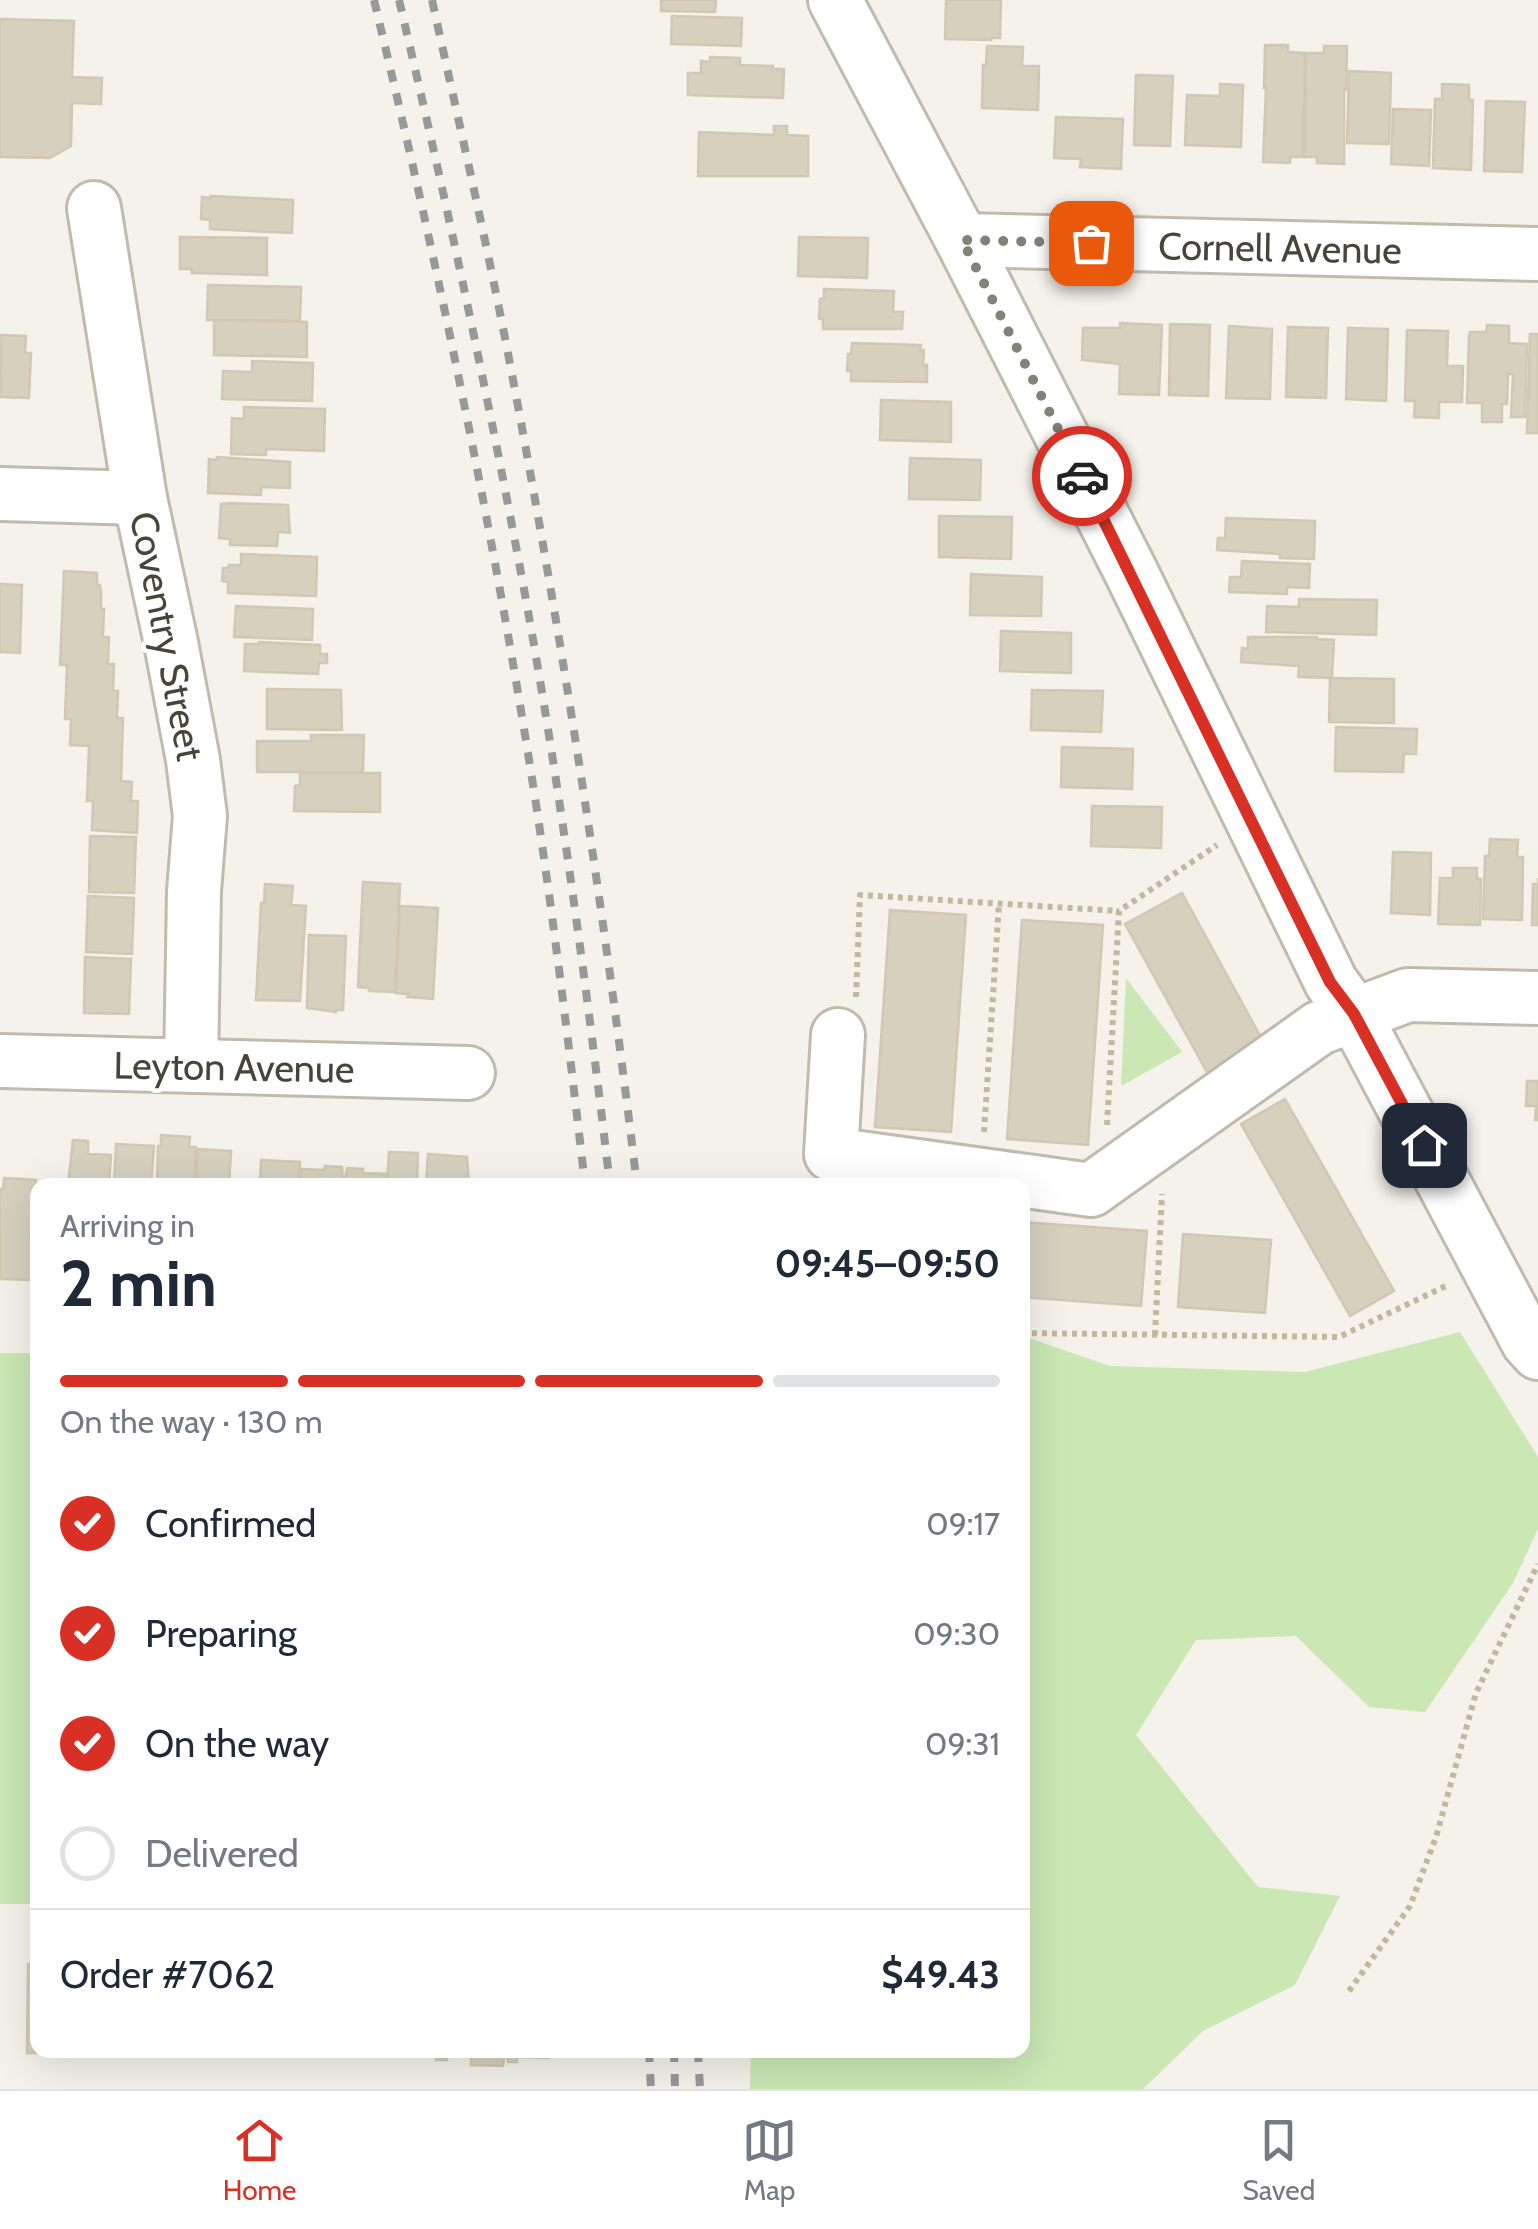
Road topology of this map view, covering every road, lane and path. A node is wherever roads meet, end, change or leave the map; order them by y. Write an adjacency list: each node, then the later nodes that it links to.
1 (836, 0): 3 (street)
2 (94, 208): 6 (street, Coventry Street)
3 (962, 240): 4 (street, Cornell Avenue); 11 (street)
4 (1538, 254)
5 (0, 494): 6 (street)
6 (140, 498): 14 (street, Coventry Street)
7 (1223, 842): 9 (path)
8 (999, 904): 9 (path); 12 (path); 18 (path)
9 (1119, 911): 20 (path)
10 (1538, 998): 11 (street)
11 (1354, 1014): 16 (street); 25 (street)
12 (846, 1021): 17 (street)
13 (0, 1061): 14 (street, Leyton Avenue)
14 (191, 1066): 15 (street, Leyton Avenue)
15 (468, 1073)
16 (1164, 1138): 20 (street); 24 (path)
17 (831, 1170): 18 (street)
18 (981, 1176): 19 (street)
19 (997, 1178)
20 (1104, 1181): 21 (street)
21 (1030, 1182)
22 (1451, 1284): 24 (path)
23 (1030, 1334): 24 (path)
24 (1155, 1335)
25 (1538, 1353)
26 (1538, 1564): 27 (path)
27 (1349, 1991)

